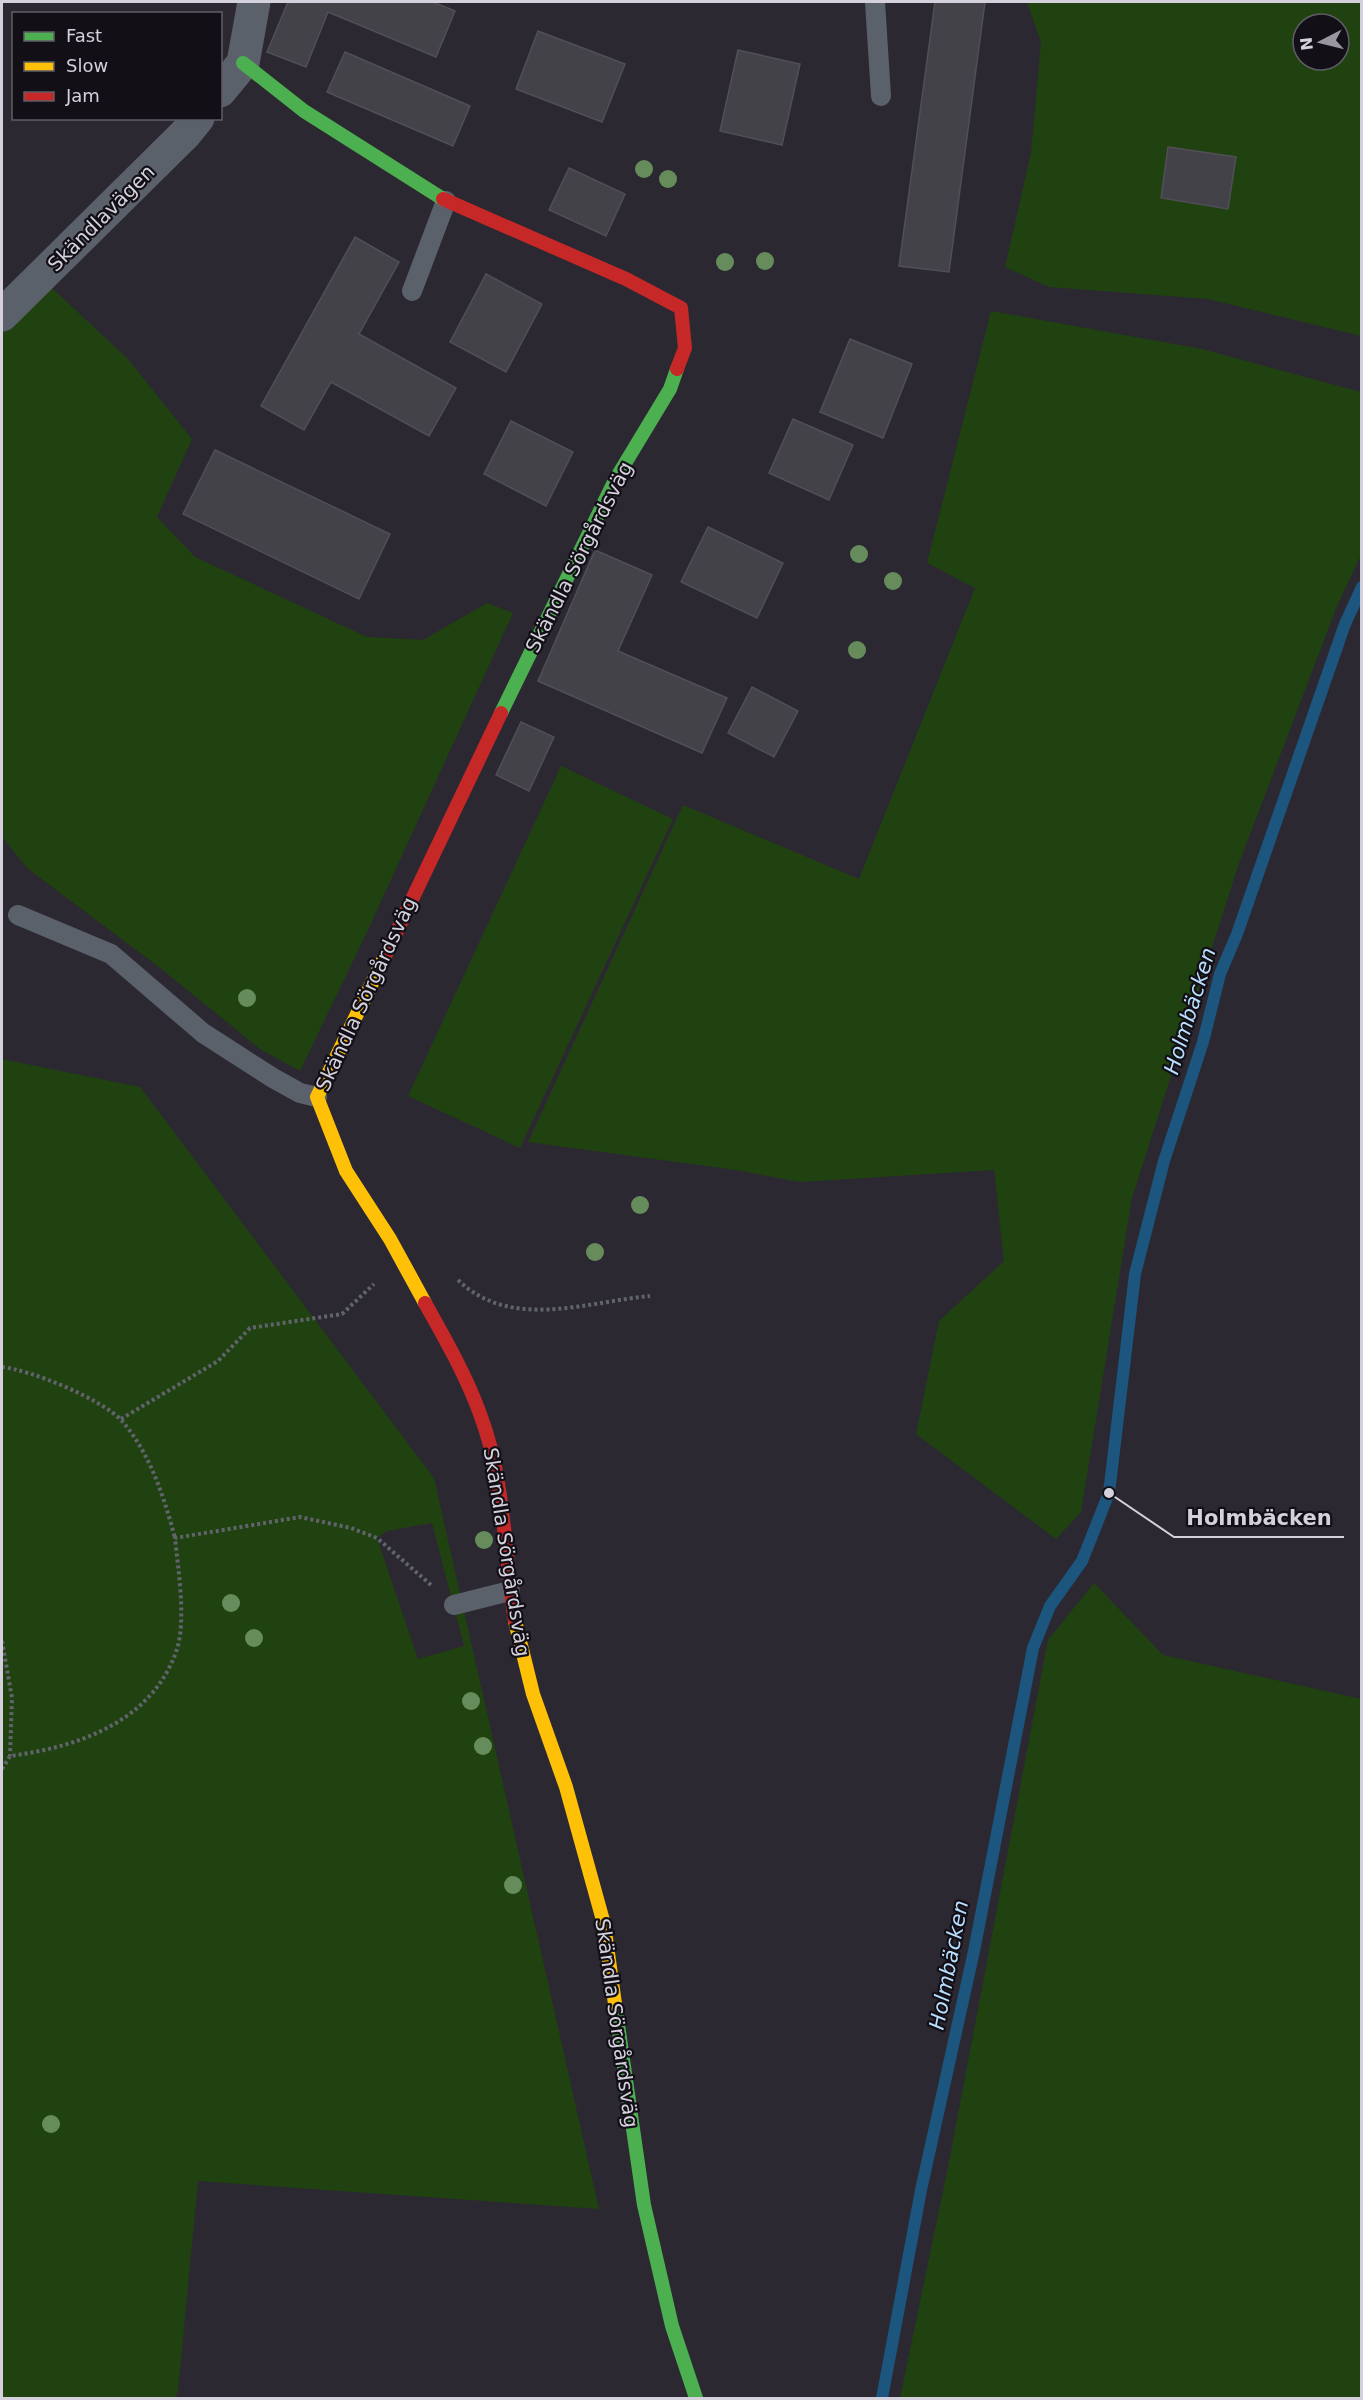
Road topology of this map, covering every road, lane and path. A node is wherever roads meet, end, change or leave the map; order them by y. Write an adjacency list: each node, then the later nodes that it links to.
1 (254, 2): 3 (street)
2 (875, 2): 5 (lane)
3 (243, 63): 4 (street); 7 (street, Skändla Sörgårdsväg)
4 (222, 89)
5 (881, 96)
6 (196, 120): 9 (street, Skändlavägen)
7 (446, 201): 8 (lane); 11 (street, Skändla Sörgårdsväg)
8 (411, 291)
9 (2, 315)
10 (18, 915): 11 (lane)
11 (317, 1097): 12 (street, Skändla Sörgårdsväg)
12 (401, 1261): 16 (path); 18 (street, Skändla Sörgårdsväg)
13 (453, 1274): 14 (path)
14 (650, 1296)
15 (2, 1367): 16 (path)
16 (121, 1419): 17 (path)
17 (175, 1538): 19 (path); 21 (path)
18 (510, 1591): 19 (lane); 23 (street, Skändla Sörgårdsväg)
19 (454, 1605)
20 (2, 1641): 21 (path)
21 (10, 1756): 22 (path)
22 (2, 1769)
23 (696, 2398)

